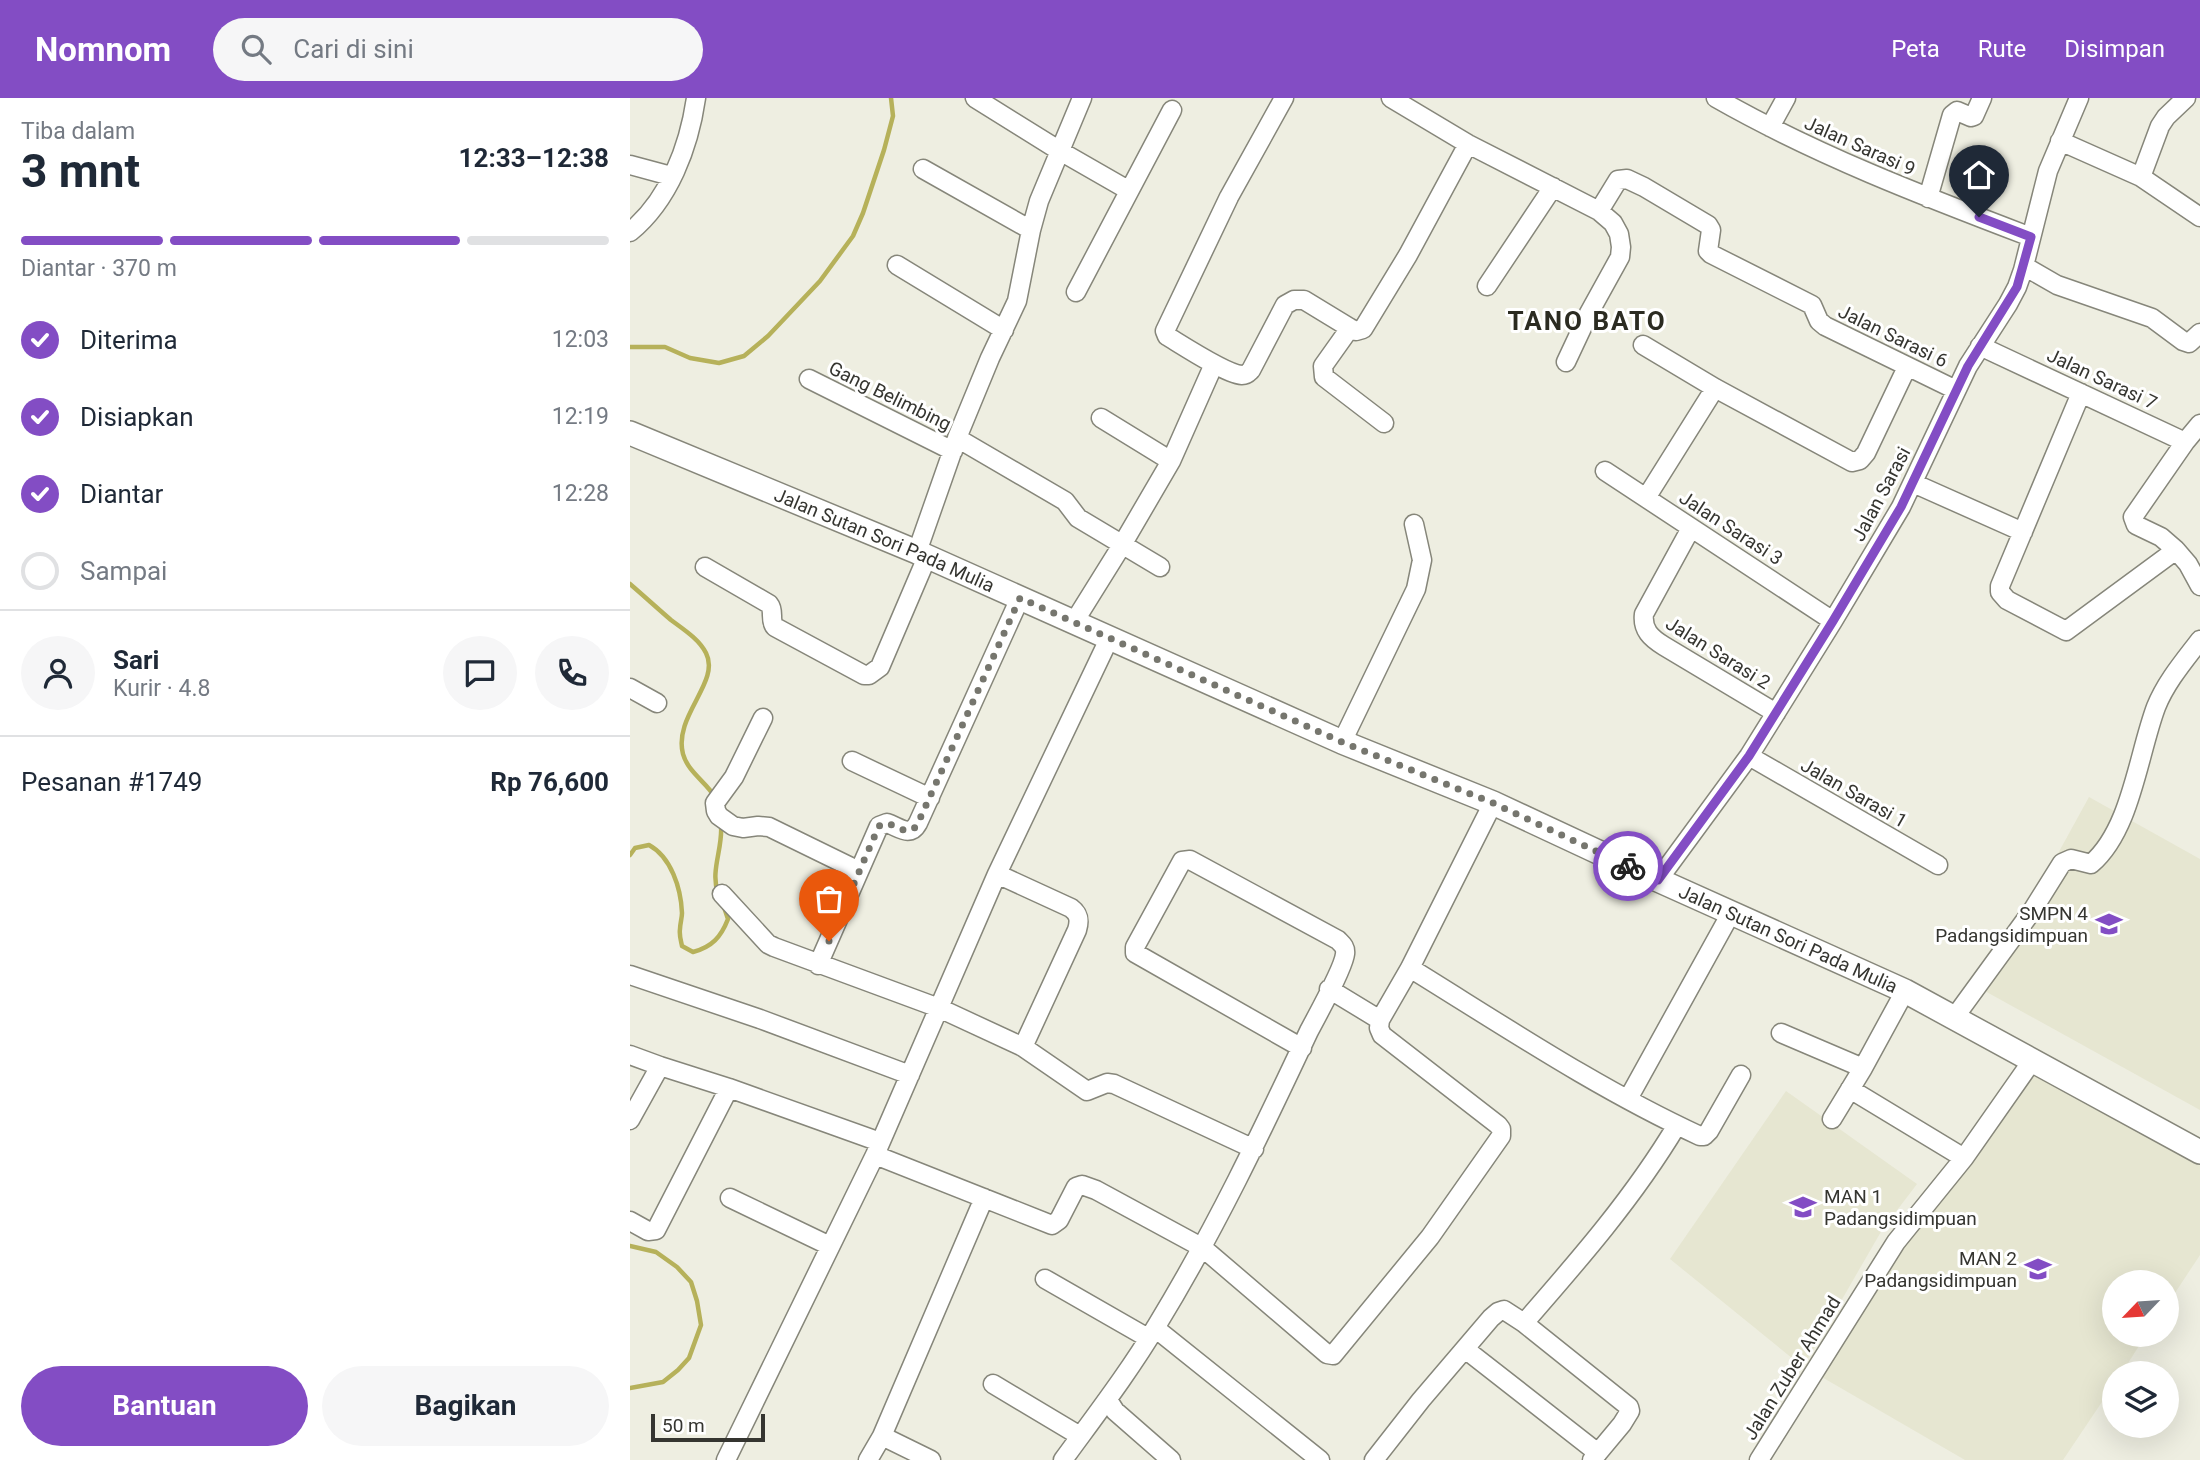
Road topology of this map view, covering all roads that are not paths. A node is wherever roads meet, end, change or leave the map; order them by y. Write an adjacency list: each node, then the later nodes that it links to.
1 (696, 98): 18 (street)
2 (975, 98): 15 (street)
3 (1082, 98): 15 (street)
4 (1284, 98): 38 (street)
5 (1391, 98): 14 (street)
6 (1716, 98): 12 (street, Jalan Sarasi 9)
7 (1786, 98): 12 (street)
8 (1982, 98): 22 (street)
9 (2079, 98): 13 (street, Jalan Sarasi)
10 (2186, 98): 19 (street)
11 (1172, 110): 21 (street)
12 (1770, 128): 22 (street, Jalan Sarasi 9)
13 (2060, 141): 19 (street); 27 (street, Jalan Sarasi)
14 (1468, 144): 20 (street); 32 (street)
15 (1060, 151): 21 (street); 25 (street)
16 (630, 165): 18 (street)
17 (923, 169): 25 (street)
18 (671, 176): 26 (street)
19 (2141, 177): 24 (street)
20 (1553, 187): 23 (street); 30 (street)
21 (1128, 190): 31 (street)
22 (1928, 198): 27 (street, Jalan Sarasi 9)
23 (1599, 211): 37 (street); 39 (street, Jalan Sarasi 6)
24 (2200, 217)
25 (1031, 230): 33 (street)
26 (630, 232)
27 (2031, 237): 29 (street, Jalan Sarasi)
28 (897, 265): 33 (street)
29 (2024, 266): 34 (street); 36 (street, Jalan Sarasi)
30 (1487, 286)
31 (1076, 292)
32 (1350, 328): 38 (street); 45 (street)
33 (1004, 330): 49 (street)
34 (2200, 333)
35 (1643, 345): 41 (street)
36 (1980, 346): 42 (street, Jalan Sarasi); 43 (street, Jalan Sarasi 7)
37 (1566, 362)
38 (1214, 364): 50 (street)
39 (1907, 367): 41 (street); 42 (street, Jalan Sarasi 6)
40 (809, 379): 49 (street, Gang Belimbing)
41 (1716, 388): 53 (street)
42 (1956, 390): 52 (street, Jalan Sarasi)
43 (2081, 393): 48 (street, Jalan Sarasi 7); 56 (street)
44 (1101, 418): 50 (street)
45 (1384, 423)
46 (2200, 424): 48 (street)
47 (630, 433): 59 (street, Jalan Sutan Sori Pada Mulia)
48 (2185, 442): 58 (street)
49 (955, 444): 57 (street, Gang Belimbing); 59 (street)
50 (1171, 461): 57 (street)
51 (1605, 471): 53 (street, Jalan Sarasi 3)
52 (1913, 483): 56 (street); 64 (street, Jalan Sarasi)
53 (1647, 498): 55 (street, Jalan Sarasi 3)
54 (1414, 524): 72 (street)
55 (1692, 528): 64 (street, Jalan Sarasi 3); 70 (street, Jalan Sarasi 2)
56 (2023, 532): 58 (street)
57 (1122, 545): 61 (street, Gang Belimbing); 65 (street)
58 (2176, 550): 62 (street)
59 (922, 555): 60 (street); 63 (street, Jalan Sutan Sori Pada Mulia)
60 (705, 567)
61 (1160, 567)
62 (2200, 586)
63 (1020, 598): 65 (street, Jalan Sutan Sori Pada Mulia); 75 (street)
64 (1833, 621): 70 (street, Jalan Sarasi)
65 (1074, 622): 66 (street, Jalan Sutan Sori Pada Mulia)
66 (1109, 639): 72 (street, Jalan Sutan Sori Pada Mulia); 79 (street)
67 (2200, 640): 89 (street)
68 (630, 688): 69 (street)
69 (657, 703)
70 (1776, 713): 73 (street, Jalan Sarasi)
71 (763, 718): 78 (street)
72 (1342, 742): 76 (street, Jalan Sutan Sori Pada Mulia)
73 (1749, 756): 77 (street, Jalan Sarasi 1); 80 (street, Jalan Sarasi)
74 (852, 761): 75 (street)
75 (930, 798): 78 (street)
76 (1493, 803): 80 (street, Jalan Sutan Sori Pada Mulia); 84 (street)
77 (1938, 865)
78 (859, 871): 83 (street)
79 (997, 874): 88 (street); 92 (street)
80 (1658, 880): 82 (street, Jalan Sutan Sori Pada Mulia)
81 (722, 894): 83 (street)
82 (1731, 913): 87 (street, Jalan Sutan Sori Pada Mulia); 102 (street)
83 (818, 965): 88 (street)
84 (1410, 968): 90 (street); 102 (street)
85 (630, 975): 98 (street)
86 (1329, 989): 90 (street); 93 (street); 93 (street)
87 (1905, 991): 89 (street, Jalan Sutan Sori Pada Mulia); 97 (street)
88 (939, 1008): 92 (street); 98 (street)
89 (1954, 1018): 95 (street, Jalan Sutan Sori Pada Mulia)
90 (1380, 1020): 114 (street)
91 (1781, 1033): 97 (street)
92 (1023, 1047): 107 (street)
93 (1302, 1048): 107 (street)
94 (630, 1055): 96 (street)
95 (2032, 1061): 108 (street, Jalan Sutan Sori Pada Mulia); 109 (street, Jalan Zuber Ahmad)
96 (660, 1066): 100 (street); 104 (street)
97 (1863, 1068): 101 (street)
98 (910, 1075): 106 (street)
99 (1741, 1075): 105 (street)
100 (729, 1088): 106 (street); 112 (street)
101 (1850, 1089): 103 (street); 109 (street)
102 (1628, 1099): 105 (street)
103 (1832, 1119)
104 (630, 1120)
105 (1677, 1125): 116 (street)
106 (878, 1149): 111 (street); 113 (street)
107 (1254, 1149): 114 (street)
108 (2200, 1153)
109 (1964, 1158): 131 (street, Jalan Zuber Ahmad)
110 (730, 1198): 113 (street)
111 (984, 1198): 114 (street); 121 (street)
112 (630, 1221)
113 (831, 1246): 124 (street)
114 (1203, 1248): 117 (street)
115 (1045, 1279): 117 (street)
116 (1524, 1323): 118 (street); 123 (street)
117 (1152, 1333): 120 (street); 129 (street)
118 (1465, 1349): 123 (street); 130 (street)
119 (993, 1384): 122 (street)
120 (1108, 1400): 122 (street); 128 (street)
121 (882, 1436): 125 (street); 126 (street)
122 (1080, 1436): 127 (street)
123 (1595, 1456)
124 (726, 1460)
125 (868, 1460)
126 (931, 1460)
127 (1063, 1460)
128 (1171, 1460)
129 (1320, 1460)
130 (1374, 1460)
131 (1759, 1460)

